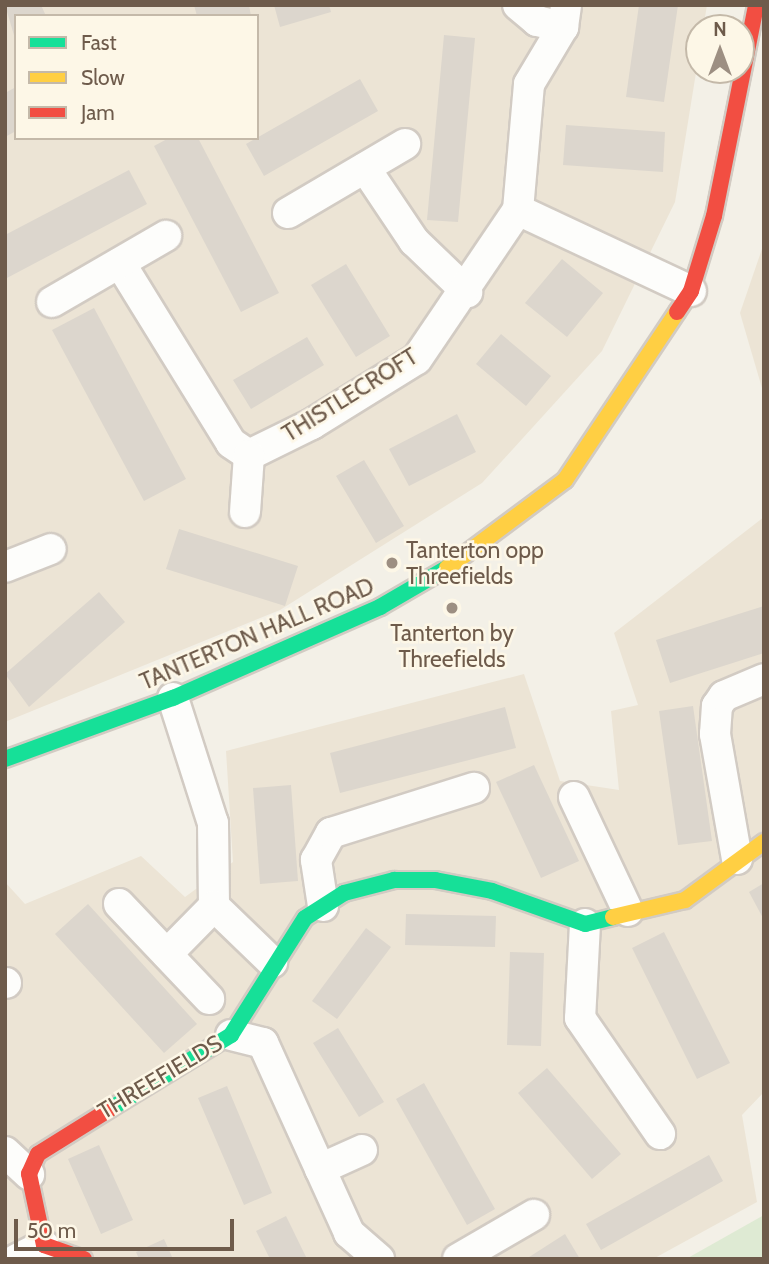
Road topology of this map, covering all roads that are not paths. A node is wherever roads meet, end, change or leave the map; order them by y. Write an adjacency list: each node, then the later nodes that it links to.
1 (517, 5): 3 (street)
2 (756, 5): 10 (street, TANTERTON HALL ROAD)
3 (565, 16): 6 (street, THISTLECROFT)
4 (405, 144): 5 (street)
5 (365, 168): 7 (street); 11 (street)
6 (518, 210): 10 (street); 11 (street, THISTLECROFT)
7 (288, 213)
8 (166, 236): 9 (street)
9 (120, 263): 12 (street); 13 (street)
10 (691, 291): 18 (street, TANTERTON HALL ROAD)
11 (467, 292): 13 (street, THISTLECROFT)
12 (51, 302)
13 (249, 455): 14 (street)
14 (245, 512)
15 (51, 549): 16 (street)
16 (5, 567)
17 (764, 679): 23 (street)
18 (173, 698): 19 (street, TANTERTON HALL ROAD); 25 (street)
19 (5, 759)
20 (474, 788): 26 (street)
21 (574, 797): 27 (street)
22 (764, 842): 23 (street)
23 (737, 859): 27 (street)
24 (118, 904): 29 (street, THREEFIELDS)
25 (214, 906): 29 (street); 30 (street)
26 (323, 906): 28 (street, THREEFIELDS); 30 (street, THREEFIELDS)
27 (628, 911): 28 (street)
28 (585, 924): 33 (street)
29 (167, 954): 31 (street, THREEFIELDS)
30 (272, 962): 32 (street, THREEFIELDS)
31 (209, 999)
32 (231, 1035): 36 (street); 37 (street, THREEFIELDS)
33 (660, 1135)
34 (362, 1150): 36 (street)
35 (5, 1152): 37 (street)
36 (320, 1169): 42 (street)
37 (29, 1174): 39 (street)
38 (534, 1215): 43 (street)
39 (44, 1245): 40 (street); 41 (street)
40 (17, 1259)
41 (84, 1259)
42 (379, 1259)
43 (458, 1259)

